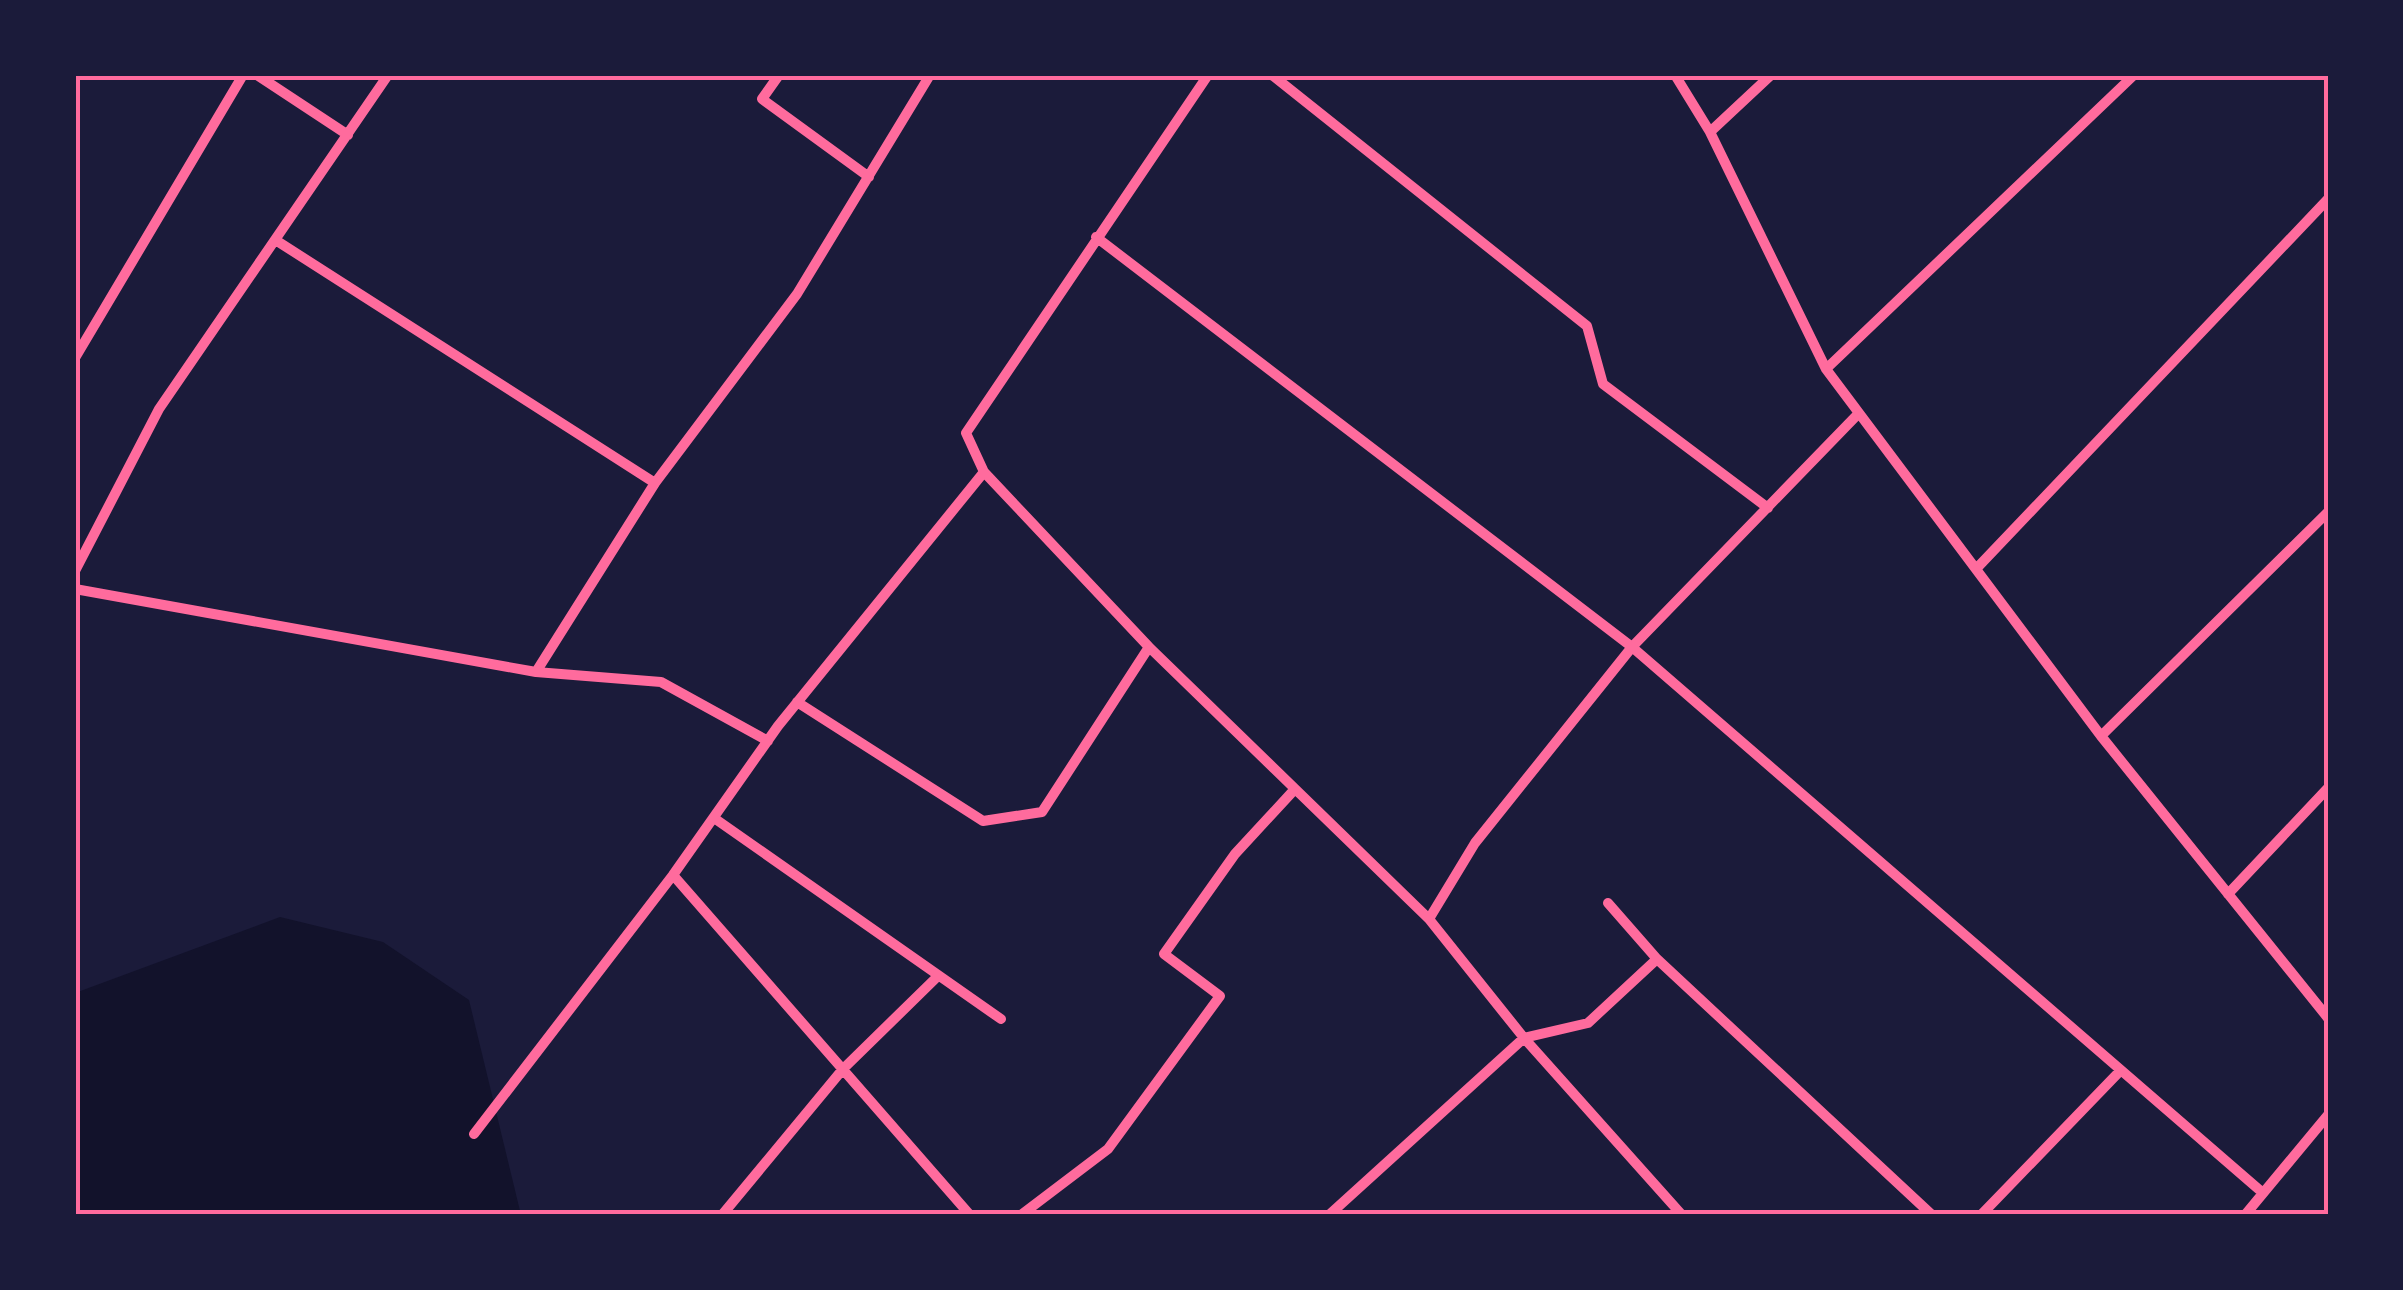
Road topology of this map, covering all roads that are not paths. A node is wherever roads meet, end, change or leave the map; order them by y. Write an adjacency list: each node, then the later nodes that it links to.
1 (243, 75): 17 (street)
2 (257, 75): 12 (street)
3 (388, 75): 12 (street)
4 (780, 75): 13 (street)
5 (930, 75): 13 (street)
6 (1208, 75): 15 (street)
7 (1272, 75): 22 (street)
8 (1675, 75): 11 (street)
9 (1770, 75): 11 (street)
10 (2134, 75): 18 (street)
11 (1710, 132): 18 (street)
12 (348, 135): 16 (street)
13 (870, 177): 21 (street)
14 (2328, 199): 24 (street)
15 (1096, 237): 20 (street); 28 (street)
16 (277, 241): 21 (street); 25 (street)
17 (75, 358)
18 (1826, 370): 19 (street)
19 (1859, 414): 22 (street); 24 (street)
20 (984, 472): 27 (street); 30 (street)
21 (655, 483): 29 (street)
22 (1768, 508): 28 (street)
23 (2328, 512): 31 (street)
24 (1976, 569): 31 (street)
25 (75, 571)
26 (75, 589): 29 (street)
27 (1150, 647): 30 (street); 34 (street)
28 (1632, 648): 39 (street); 46 (street)
29 (536, 672): 32 (street)
30 (798, 702): 32 (street)
31 (2101, 736): 37 (street)
32 (768, 740): 35 (street)
33 (2328, 788): 37 (street)
34 (1296, 789): 39 (street); 52 (street)
35 (714, 818): 36 (street); 41 (street)
36 (673, 875): 45 (street); 48 (street)
37 (2228, 894): 42 (street)
38 (1608, 903): 40 (street)
39 (1429, 918): 44 (street)
40 (1658, 959): 44 (street); 55 (street)
41 (937, 977): 43 (street); 45 (street)
42 (2328, 1018)
43 (1000, 1019)
44 (1524, 1038): 53 (street); 54 (street)
45 (842, 1068): 50 (street); 51 (street)
46 (2121, 1070): 49 (street); 56 (street)
47 (2328, 1115): 49 (street)
48 (474, 1134)
49 (2263, 1193): 57 (street)
50 (722, 1215)
51 (970, 1215)
52 (1021, 1215)
53 (1329, 1215)
54 (1682, 1215)
55 (1932, 1215)
56 (1981, 1215)
57 (2244, 1215)

